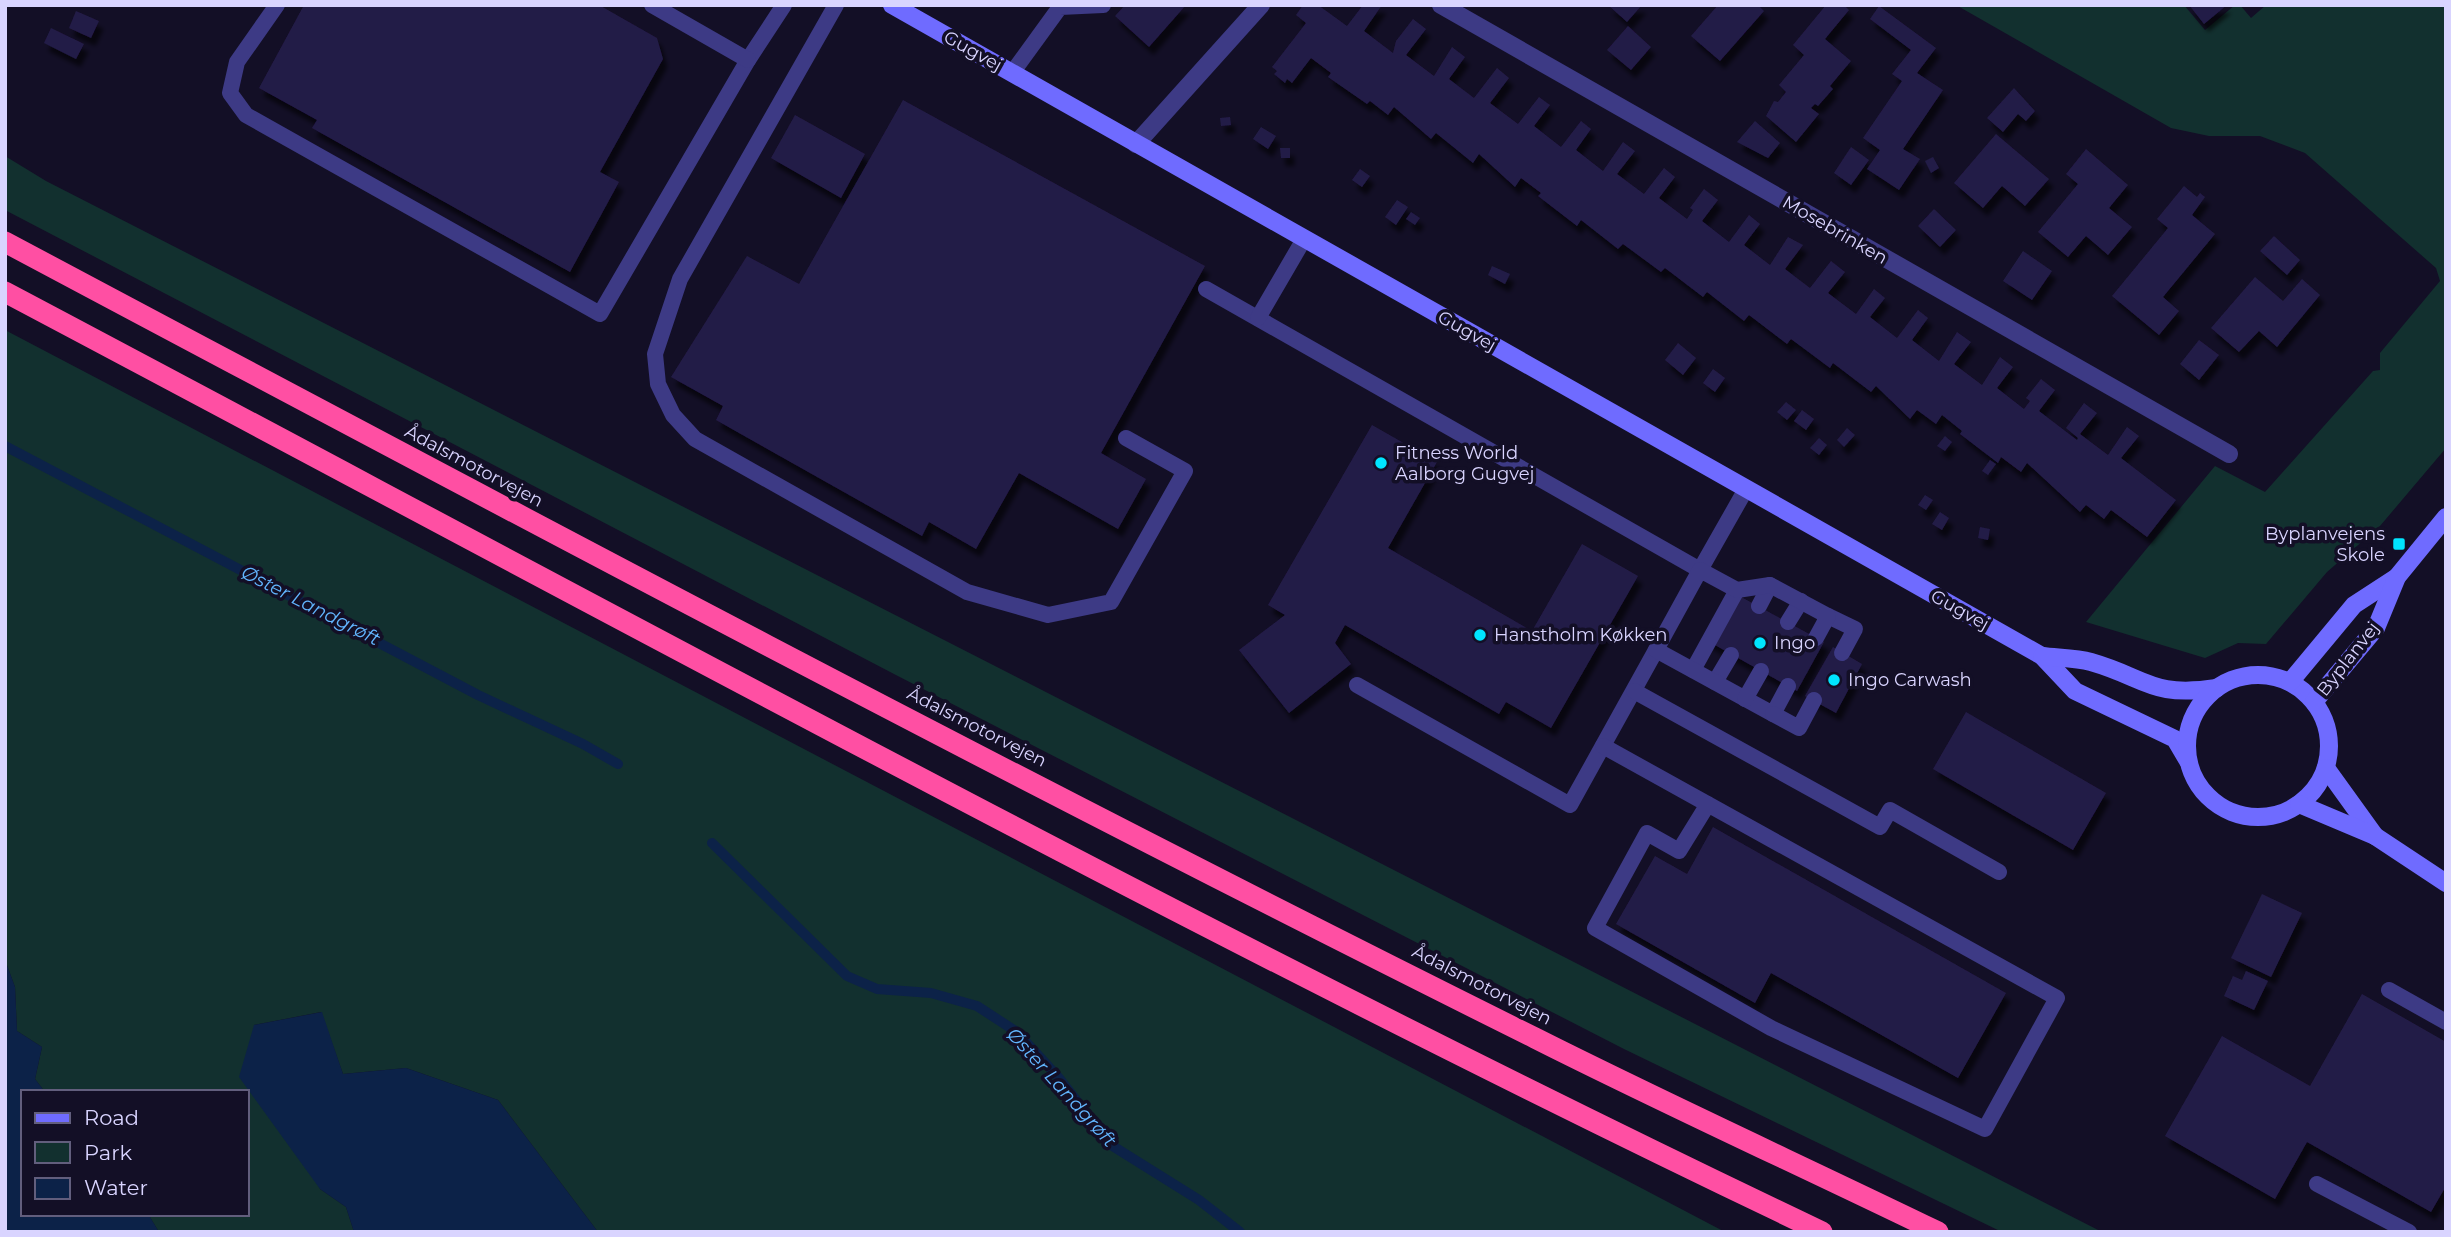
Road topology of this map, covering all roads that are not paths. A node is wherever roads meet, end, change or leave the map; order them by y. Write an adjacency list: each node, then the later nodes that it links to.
1 (277, 5): 9 (lane)
2 (652, 5): 9 (lane)
3 (784, 5): 9 (lane)
4 (836, 5): 17 (lane)
5 (891, 5): 10 (street, Gugvej)
6 (1103, 5): 10 (lane)
7 (1261, 5): 11 (street)
8 (1441, 5): 18 (street, Mosebrinken)
9 (748, 60)
10 (1013, 73): 11 (street, Gugvej)
11 (1136, 144): 12 (street, Gugvej)
12 (1304, 239): 16 (lane); 19 (street, Gugvej)
13 (5, 242): 58 (highway, Ådalsmotorvejen)
14 (1206, 289): 16 (lane)
15 (5, 292): 57 (highway)
16 (1258, 318): 21 (lane)
17 (1126, 438)
18 (2229, 454)
19 (1746, 489): 21 (lane); 33 (street, Gugvej)
20 (2446, 517): 22 (street, Byplanvej)
21 (1700, 570): 24 (lane); 30 (lane)
22 (2397, 577): 37 (street, Byplanvej); 44 (street, Byplanvej)
23 (1770, 585): 24 (lane); 25 (lane); 26 (lane)
24 (1737, 590): 34 (lane)
25 (1801, 601): 27 (lane); 28 (lane)
26 (1759, 606)
27 (1828, 615): 29 (lane); 31 (lane)
28 (1788, 622)
29 (1816, 638)
30 (1656, 650): 34 (lane); 41 (lane)
31 (1842, 653)
32 (1731, 655): 36 (lane)
33 (2042, 656): 40 (street, Gugvej); 47 (street, Gugvej)
34 (1693, 670): 36 (lane)
35 (1761, 671): 42 (lane)
36 (1716, 682): 42 (lane)
37 (2290, 682): 40 (street); 44 (street)
38 (1357, 685): 46 (lane)
39 (1788, 686): 45 (lane)
40 (2217, 688): 47 (street)
41 (1634, 691): 46 (lane); 52 (lane)
42 (1745, 699): 45 (lane)
43 (1814, 700): 45 (lane)
44 (2314, 702): 48 (street)
45 (1773, 714)
46 (1603, 746): 49 (lane)
47 (2188, 761): 50 (street)
48 (2326, 768): 50 (street); 51 (street)
49 (1708, 804): 49 (lane)
50 (2299, 804): 51 (street)
51 (2375, 836): 53 (street)
52 (1999, 872)
53 (2446, 883)
54 (2389, 990): 55 (lane)
55 (2446, 1022)
56 (2317, 1184): 59 (lane)
57 (1822, 1232)
58 (1938, 1232)
59 (2409, 1232)

